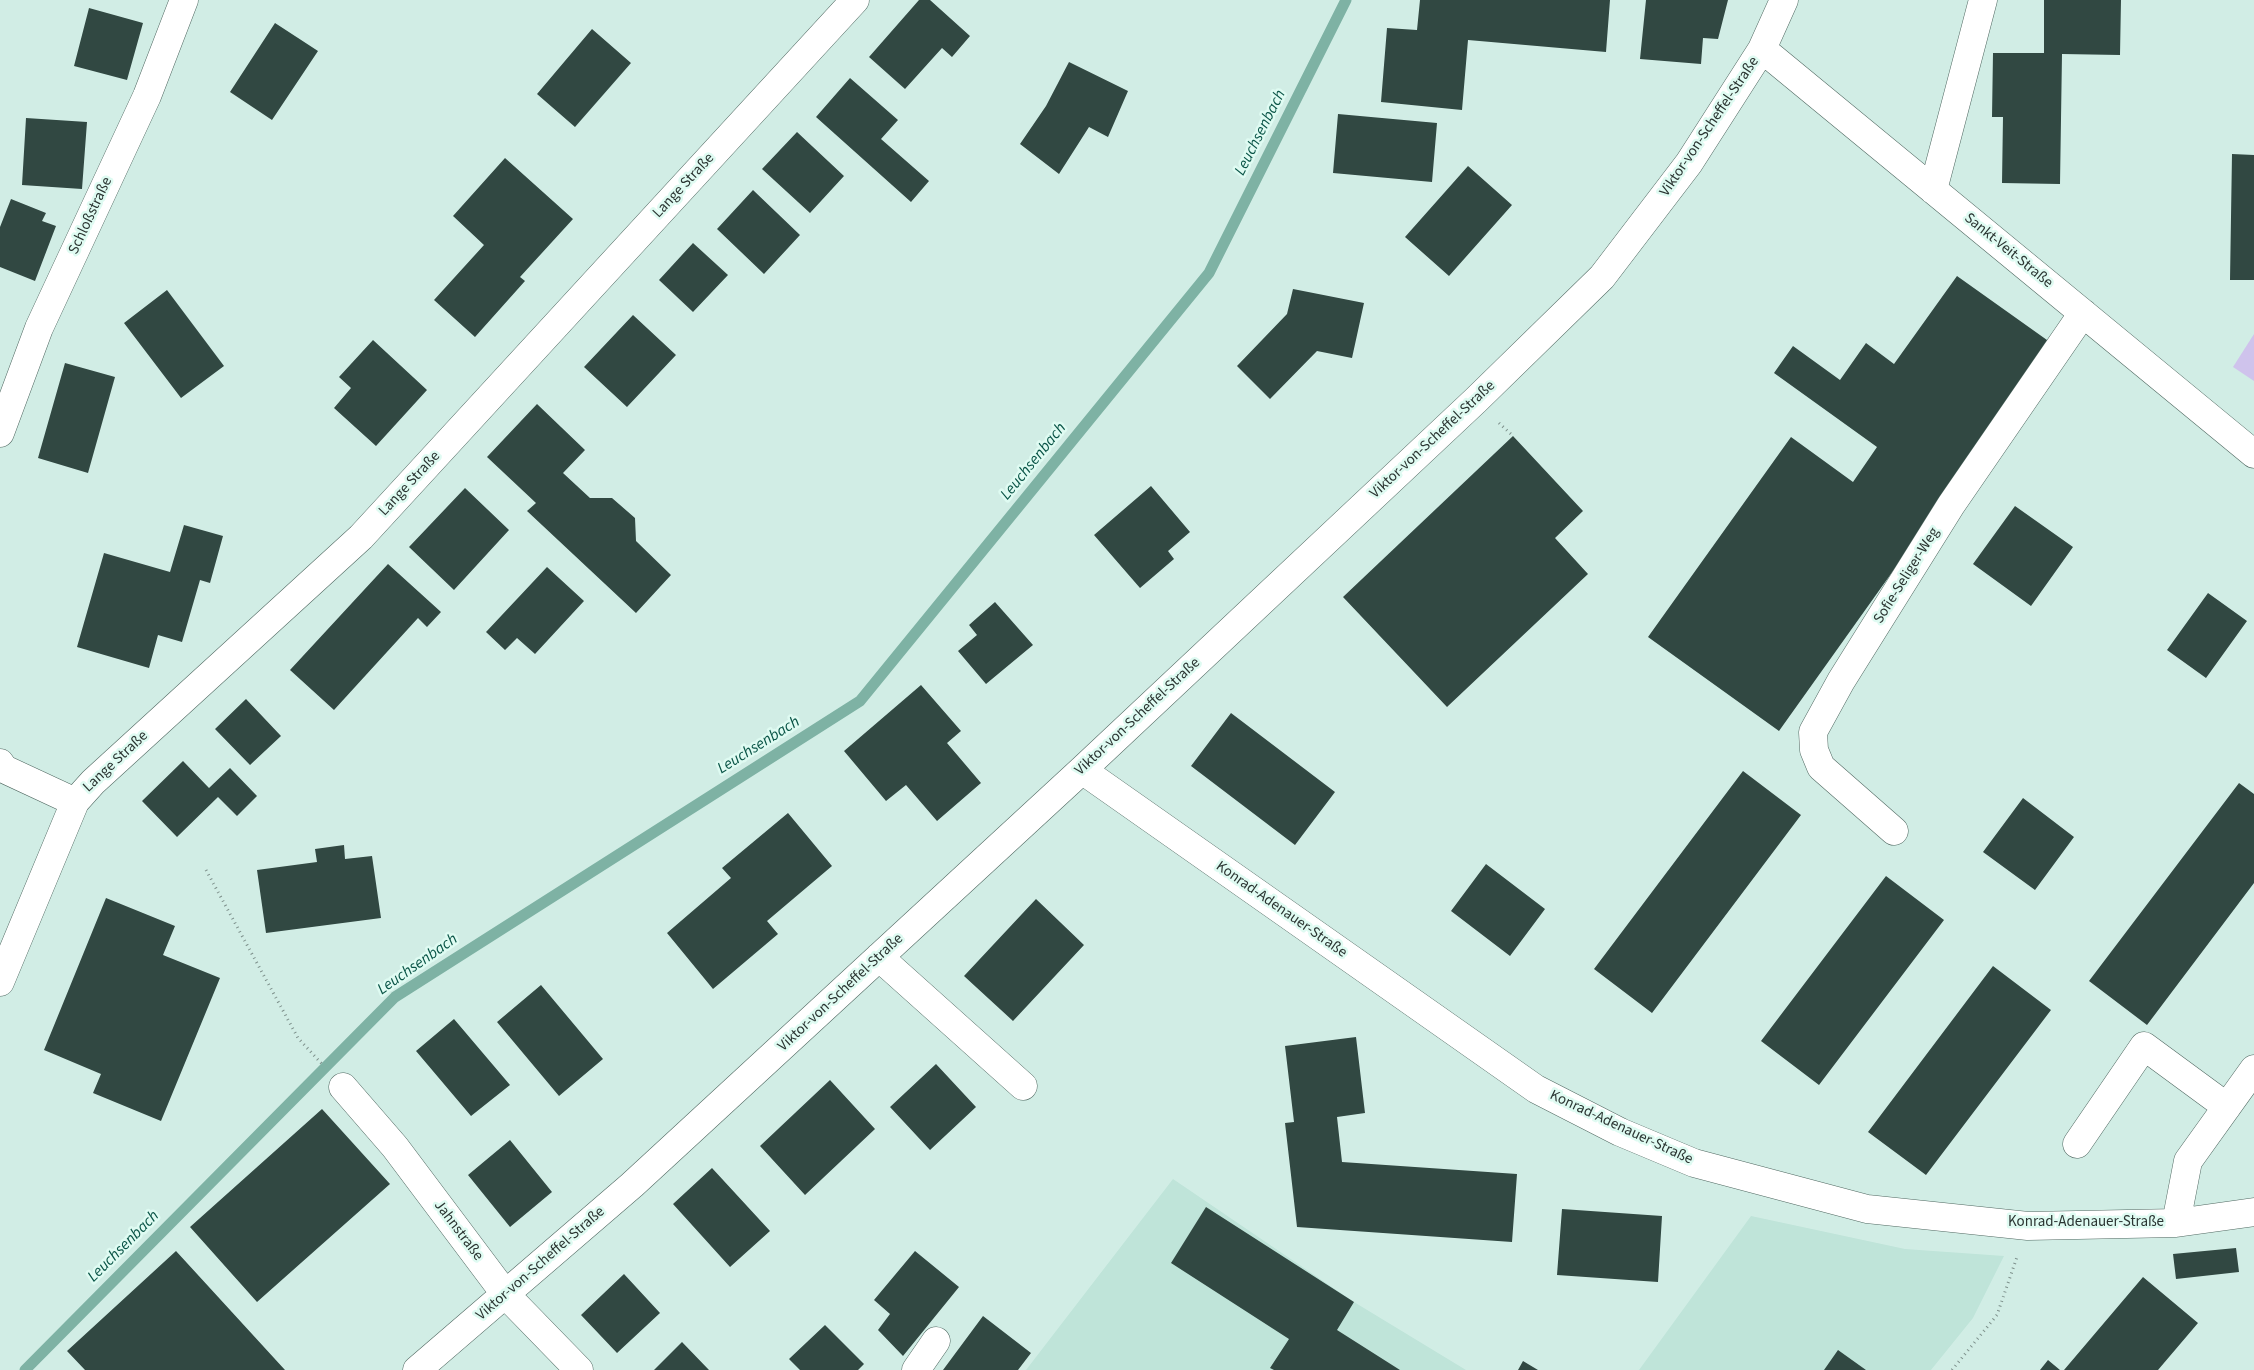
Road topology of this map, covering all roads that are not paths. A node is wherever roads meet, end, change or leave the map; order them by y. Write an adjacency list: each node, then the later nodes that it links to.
1 (184, 0): 8 (street, Schloßstraße)
2 (855, 0): 12 (street, Lange Straße)
3 (1784, 0): 5 (street, Viktor-von-Scheffel-Straße)
4 (1983, 0): 6 (street)
5 (1762, 49): 6 (street, Sankt-Veit-Straße); 11 (street, Viktor-von-Scheffel-Straße)
6 (1933, 190): 7 (street, Sankt-Veit-Straße)
7 (2083, 313): 9 (street, Sankt-Veit-Straße); 13 (street, Sofie-Seliger-Weg)
8 (0, 432)
9 (2254, 454)
10 (1, 767): 12 (street)
11 (1082, 770): 14 (street, Viktor-von-Scheffel-Straße); 22 (street, Konrad-Adenauer-Straße)
12 (75, 802): 15 (street, Lange Straße)
13 (1894, 831)
14 (879, 957): 17 (street); 23 (street, Viktor-von-Scheffel-Straße)
15 (0, 982)
16 (2254, 1069): 19 (street)
17 (1023, 1086)
18 (343, 1087): 23 (street, Jahnstraße)
19 (2227, 1107): 20 (street); 22 (street)
20 (2077, 1144)
21 (2254, 1212): 22 (street, Konrad-Adenauer-Straße)
22 (2176, 1223)
23 (506, 1295): 25 (street, Viktor-von-Scheffel-Straße); 26 (street, Jahnstraße)
24 (936, 1341): 27 (street)
25 (417, 1370)
26 (579, 1370)
27 (916, 1370)

